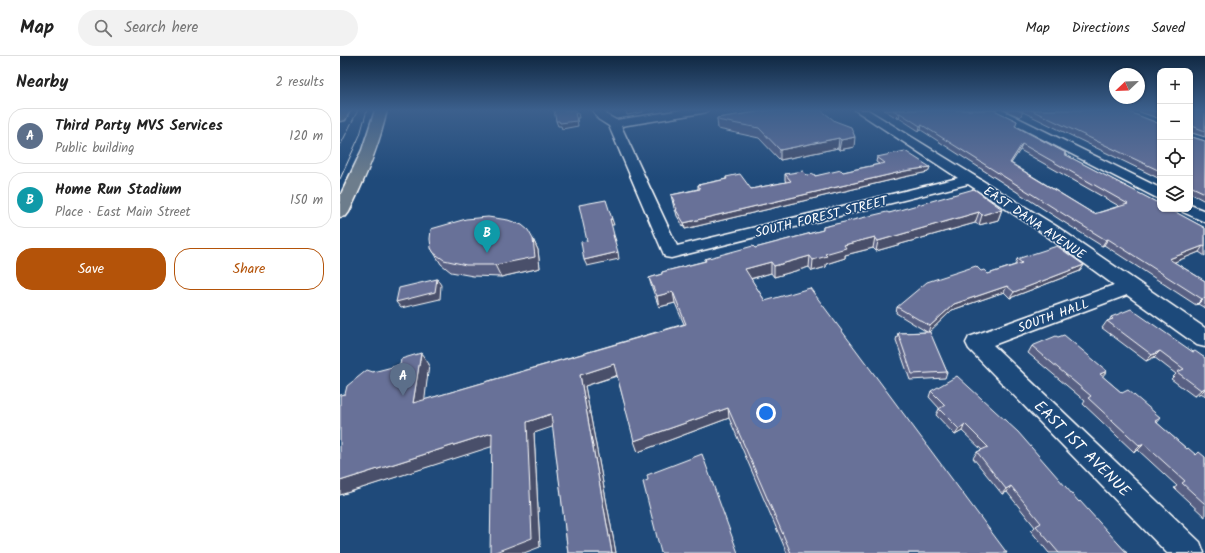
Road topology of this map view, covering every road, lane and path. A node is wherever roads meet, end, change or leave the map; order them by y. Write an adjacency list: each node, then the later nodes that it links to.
1 (374, 133): 8 (main road)
2 (618, 133): 5 (street, SOUTH FOREST STREET)
3 (899, 133): 5 (street, EAST DANA AVENUE)
4 (1040, 133): 6 (street)
5 (971, 179): 10 (street, EAST DANA AVENUE)
6 (1157, 192)
7 (1193, 211): 9 (street)
8 (340, 212)
9 (1205, 217)
10 (1129, 287): 11 (street, EAST DANA AVENUE); 12 (street, SOUTH HALL)
11 (1205, 339)
12 (977, 342): 13 (street, EAST 1ST AVENUE)
13 (1189, 553)

